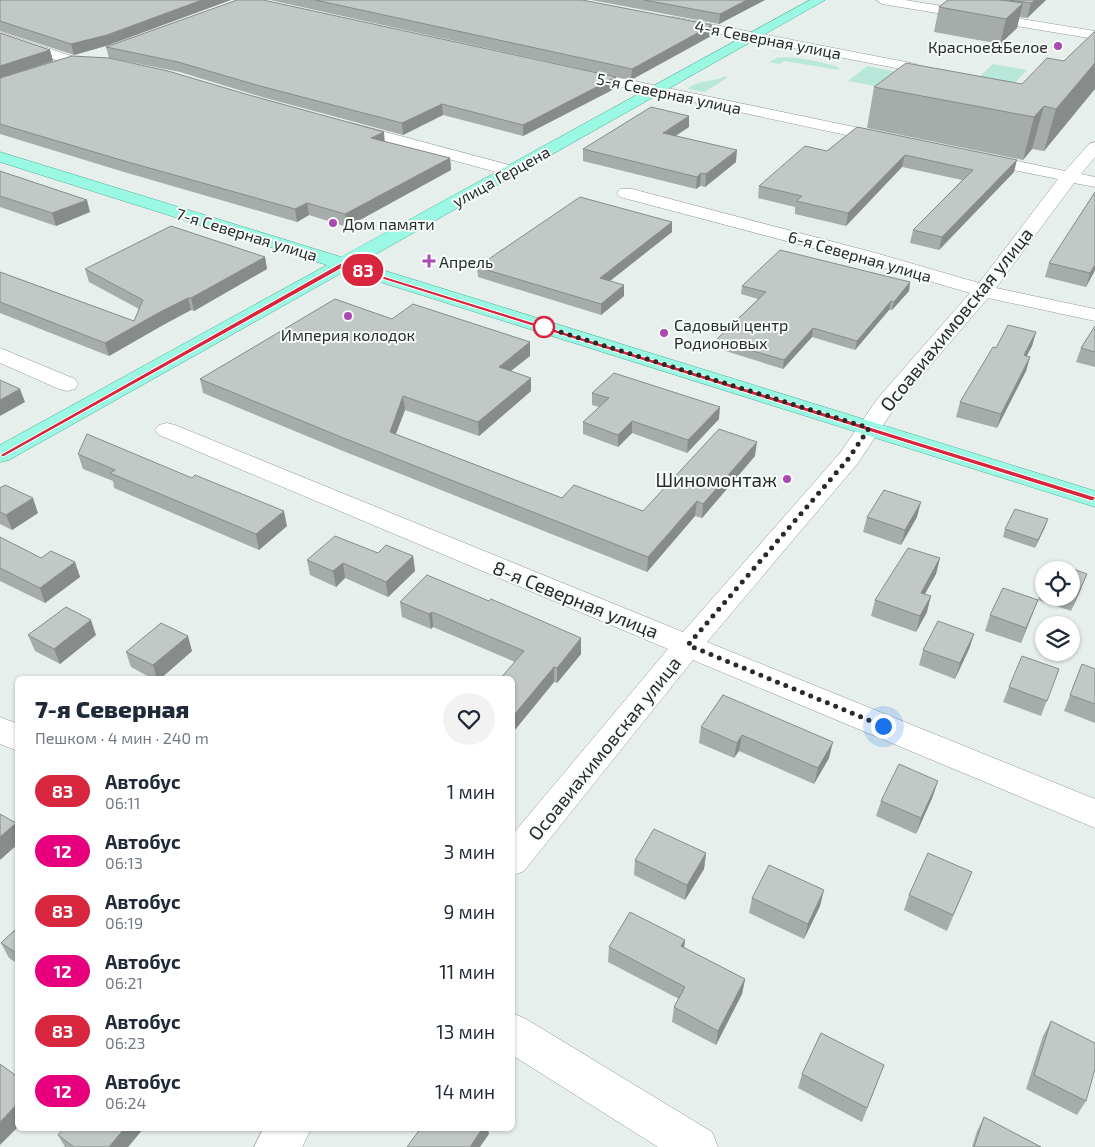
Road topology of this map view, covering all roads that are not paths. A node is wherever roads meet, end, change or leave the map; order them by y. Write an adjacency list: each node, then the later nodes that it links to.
1 (819, 0): 6 (main road, улица Герцена)
2 (882, 0): 4 (street)
3 (657, 18): 6 (street, 4-я Северная улица)
4 (1095, 35)
5 (0, 36): 8 (street)
6 (753, 36): 10 (street, 4-я Северная улица); 12 (main road, улица Герцена)
7 (109, 56): 8 (street)
8 (73, 61): 9 (street)
9 (55, 67)
10 (916, 68)
11 (568, 71): 12 (street, 5-я Северная улица)
12 (656, 90): 14 (street, 5-я Северная улица); 18 (main road, улица Герцена)
13 (333, 123): 18 (street)
14 (907, 142)
15 (1095, 147): 19 (street, Осоавиахимовская улица)
16 (964, 154): 19 (street)
17 (0, 158): 22 (main road, 7-я Северная улица)
18 (511, 171): 22 (main road, улица Герцена)
19 (1069, 177): 20 (street); 23 (street, Осоавиахимовская улица)
20 (1095, 182)
21 (626, 193): 23 (street, 6-я Северная улица)
22 (343, 264): 27 (main road, 7-я Северная улица); 29 (main road, улица Герцена)
23 (983, 290): 24 (street, 6-я Северная улица); 27 (street, Осоавиахимовская улица)
24 (1095, 315)
25 (0, 355): 26 (street)
26 (67, 384)
27 (869, 428): 30 (main road, 7-я Северная улица); 31 (street, Осоавиахимовская улица)
28 (168, 430): 31 (street, 8-я Северная улица)
29 (0, 455)
30 (1095, 499)
31 (688, 645): 34 (street, 8-я Северная улица); 35 (street, Осоавиахимовская улица)
32 (0, 729): 33 (street)
33 (15, 737)
34 (1095, 814)
35 (515, 857)
36 (515, 1034): 39 (street)
37 (288, 1131): 38 (street)
38 (275, 1147)
39 (697, 1147)

